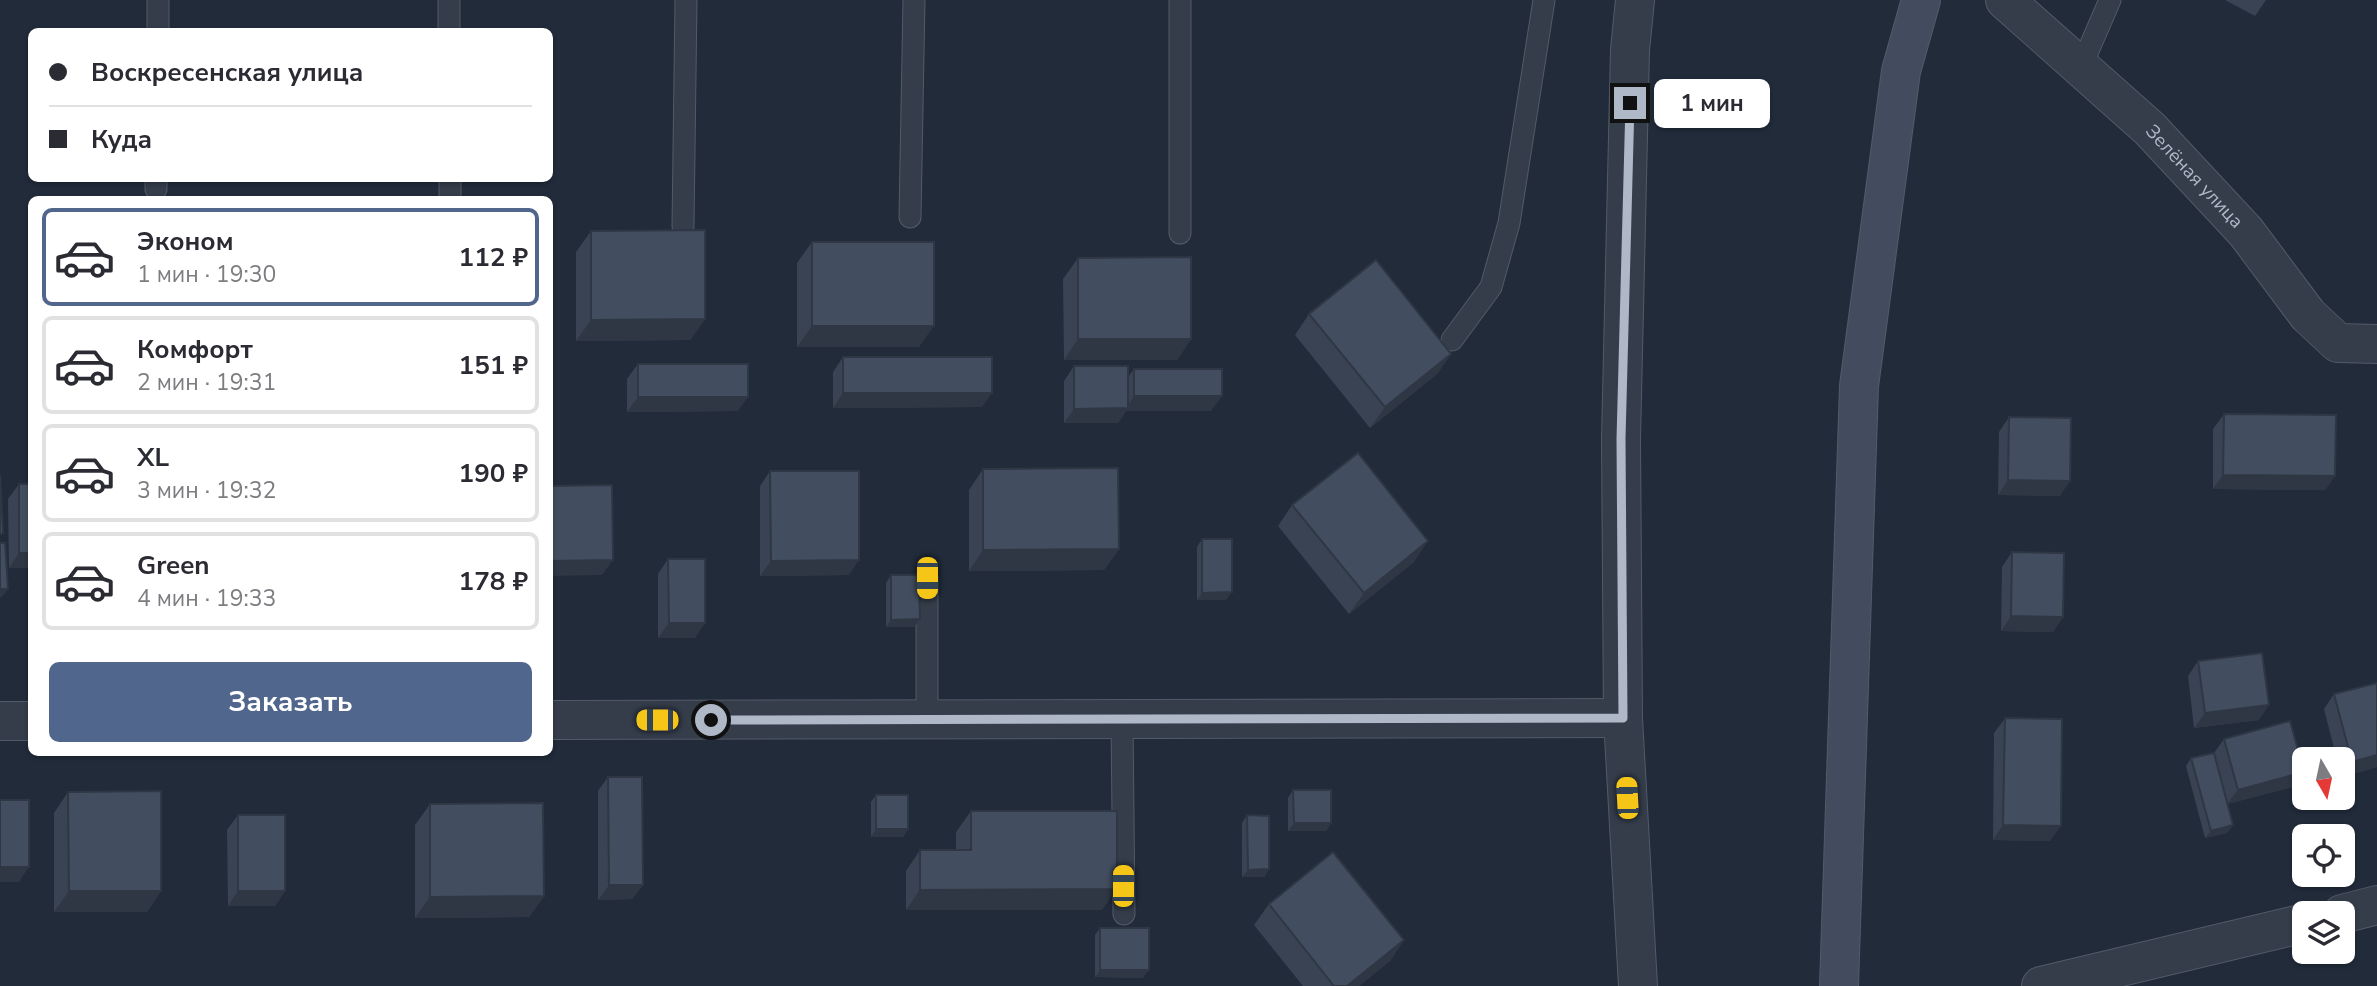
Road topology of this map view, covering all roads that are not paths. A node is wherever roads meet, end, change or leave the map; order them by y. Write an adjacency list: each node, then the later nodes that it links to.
1 (158, 0): 11 (lane)
2 (449, 0): 12 (lane)
3 (686, 0): 15 (lane)
4 (914, 0): 14 (lane)
5 (1180, 0): 16 (lane)
6 (1544, 0): 17 (lane)
7 (1635, 0): 20 (street)
8 (1921, 0): 31 (main road)
9 (2005, 0): 13 (street, Зелёная улица)
10 (2110, 0): 13 (lane)
11 (158, 28)
12 (449, 28)
13 (2081, 67): 18 (street, Зелёная улица)
14 (910, 217)
15 (683, 226)
16 (1180, 233)
17 (1452, 340)
18 (2377, 344)
19 (927, 578): 23 (lane)
20 (1623, 718): 21 (street); 30 (street)
21 (1122, 719): 23 (street); 28 (lane)
22 (553, 720): 23 (street)
23 (927, 720)
24 (0, 721): 25 (street)
25 (28, 721)
26 (2377, 905): 27 (street)
27 (2355, 911)
28 (1124, 914)
29 (2292, 926): 32 (street)
30 (1638, 986)
31 (1839, 986)
32 (2041, 986)

